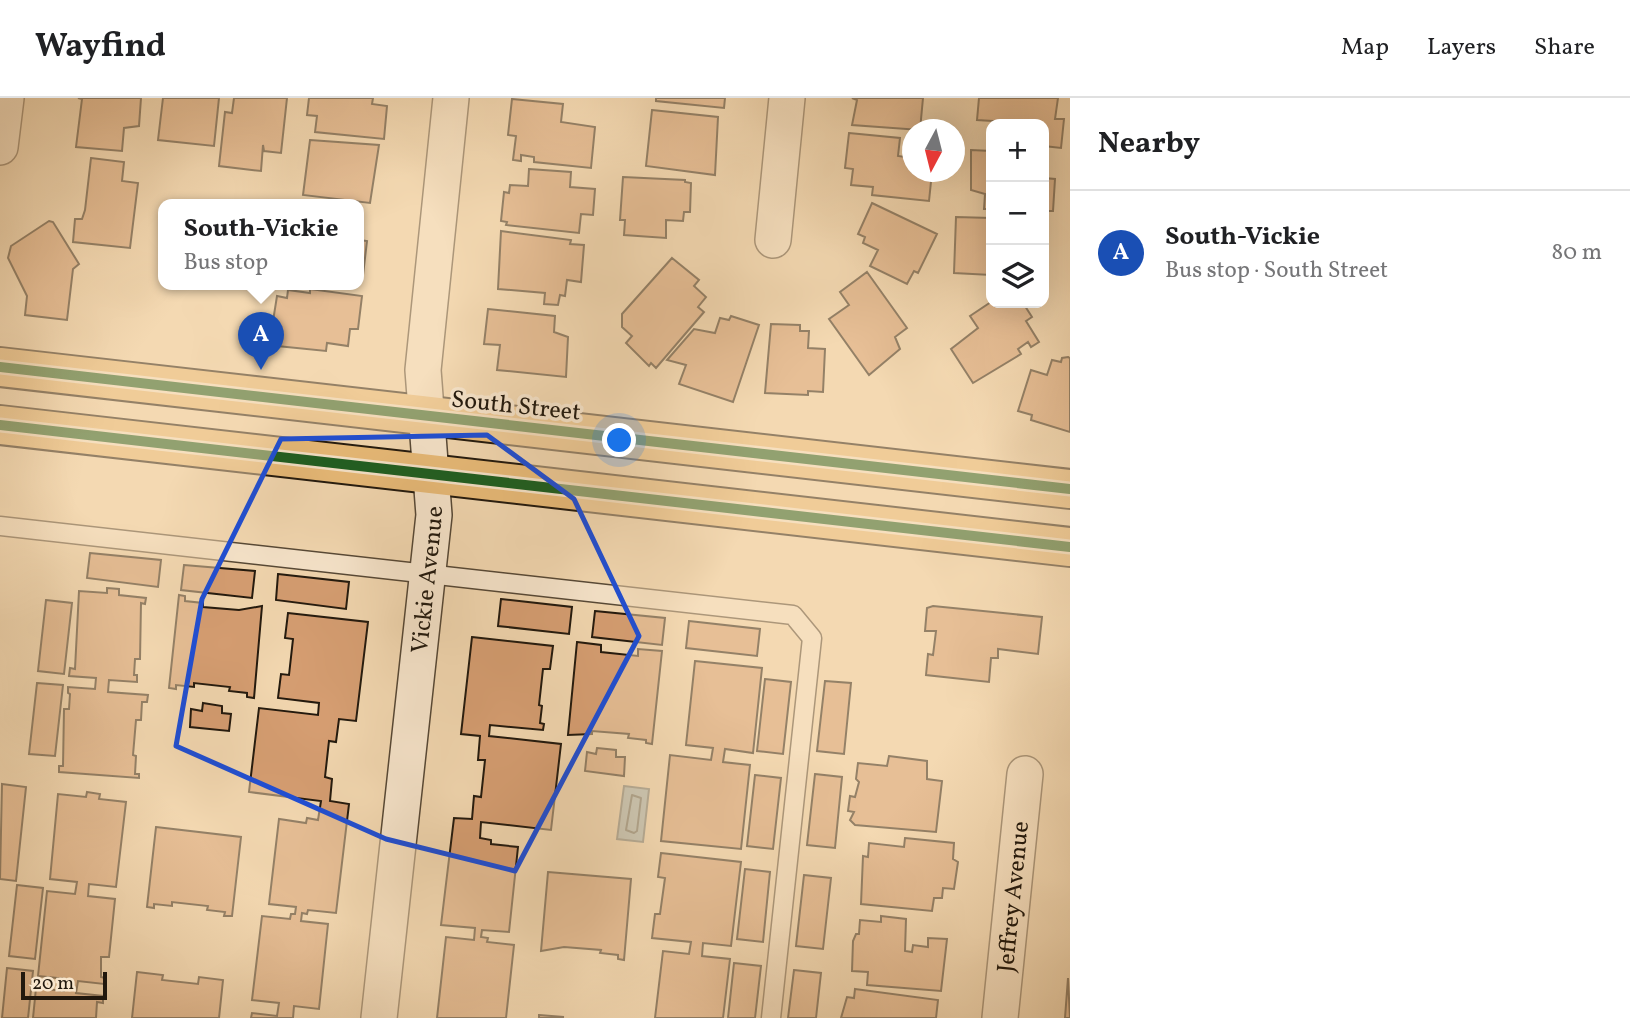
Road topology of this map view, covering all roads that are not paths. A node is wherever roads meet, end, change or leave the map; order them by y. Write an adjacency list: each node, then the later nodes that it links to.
1 (6, 98): 4 (street)
2 (451, 98): 7 (street, Vickie Avenue)
3 (787, 98): 5 (street)
4 (0, 147)
5 (773, 240)
6 (0, 367): 7 (main road, South Street)
7 (427, 416): 9 (street, Vickie Avenue); 10 (main road, South Street)
8 (0, 425): 9 (main road)
9 (431, 474): 12 (main road); 13 (street, Vickie Avenue)
10 (1070, 489)
11 (0, 526): 13 (lane)
12 (1070, 547)
13 (427, 575): 15 (street, Vickie Avenue); 16 (lane)
14 (1025, 774): 17 (street, Jeffrey Avenue)
15 (379, 1018)
16 (771, 1018)
17 (1000, 1018)

